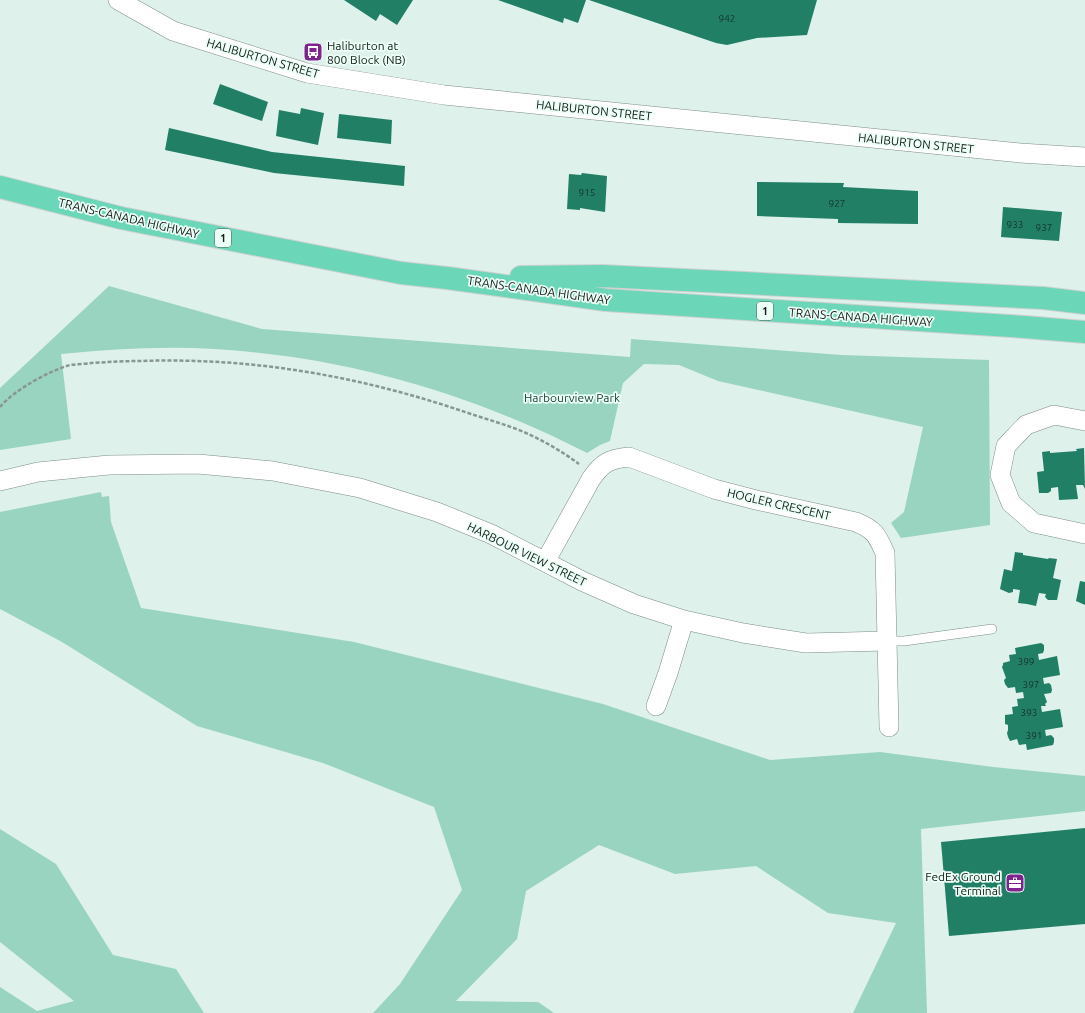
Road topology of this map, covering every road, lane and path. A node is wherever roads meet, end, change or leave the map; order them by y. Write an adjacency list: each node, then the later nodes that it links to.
1 (118, 0): 2 (street, HALIBURTON STREET)
2 (1085, 157)
3 (0, 187): 4 (highway, TRANS-CANADA HIGHWAY / 1)
4 (447, 278): 5 (highway, TRANS-CANADA HIGHWAY / 1); 6 (highway, TRANS-CANADA HIGHWAY / 1)
5 (1085, 303)
6 (1085, 332)
7 (0, 407): 9 (path)
8 (1085, 421): 11 (street)
9 (594, 474): 12 (street, HOGLER CRESCENT); 15 (street, HOGLER CRESCENT)
10 (0, 481): 12 (street, HARBOUR VIEW STREET)
11 (1085, 534)
12 (545, 562): 13 (street, HARBOUR VIEW STREET)
13 (684, 620): 15 (street, HARBOUR VIEW STREET); 16 (street)
14 (992, 629): 15 (lane)
15 (887, 641): 17 (street, HOGLER CRESCENT)
16 (656, 706)
17 (889, 727)

